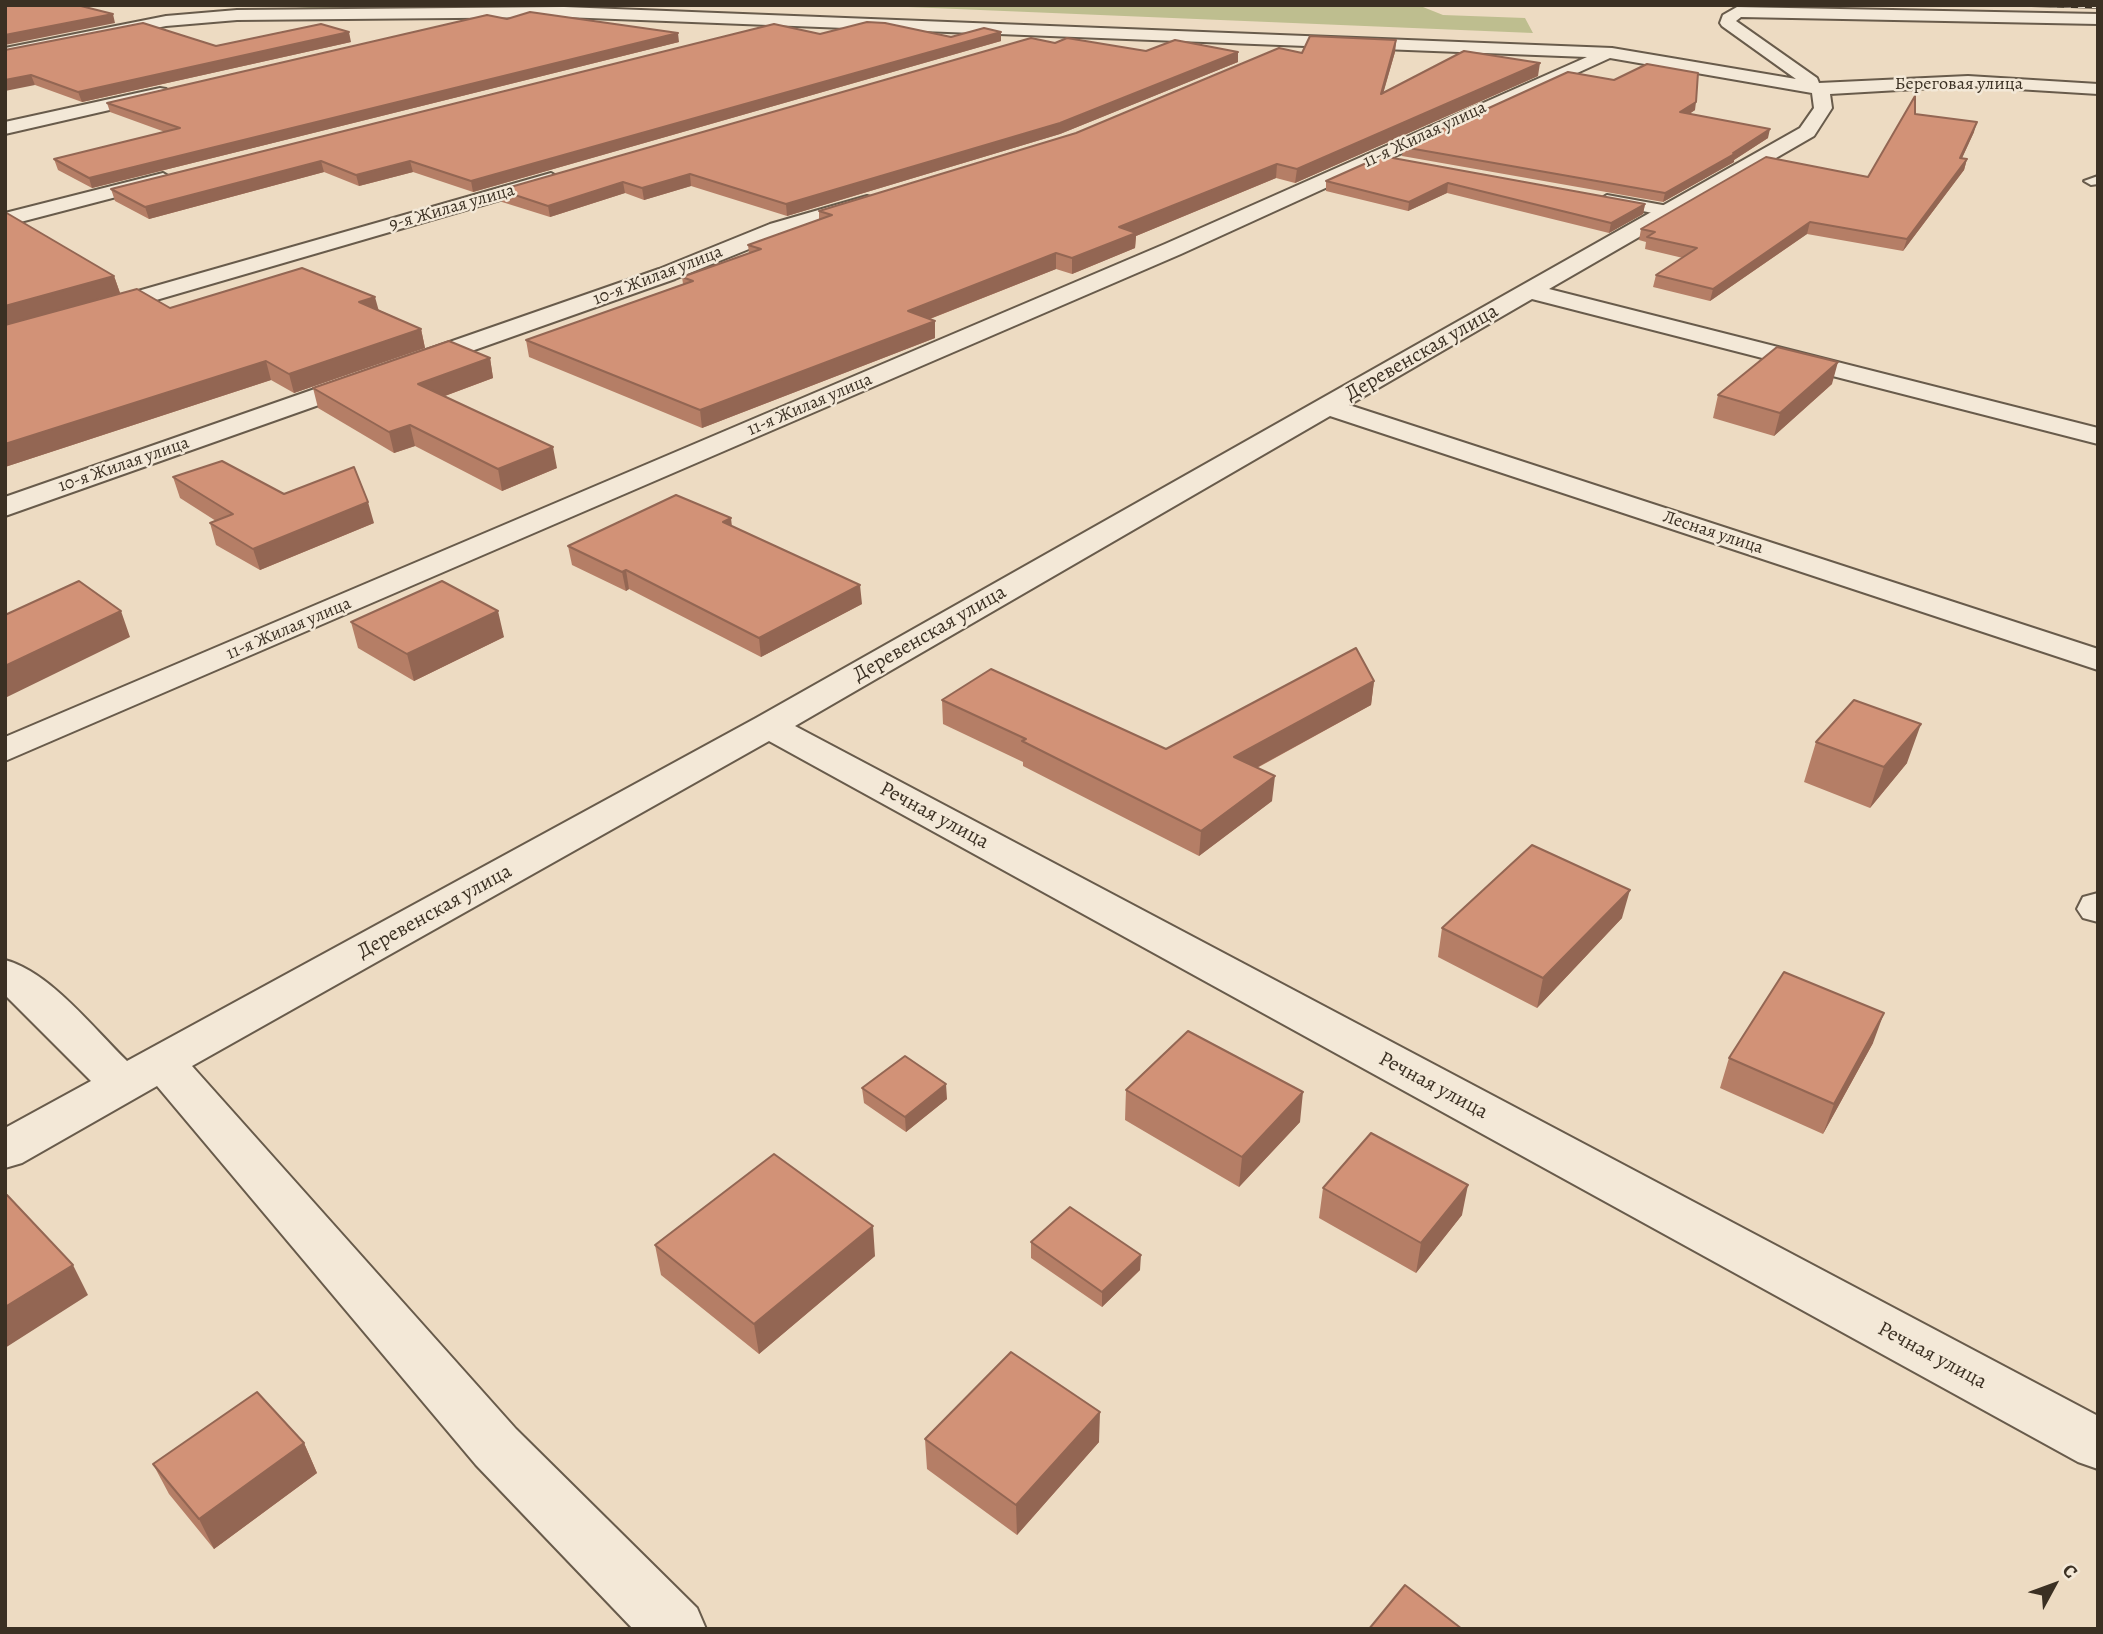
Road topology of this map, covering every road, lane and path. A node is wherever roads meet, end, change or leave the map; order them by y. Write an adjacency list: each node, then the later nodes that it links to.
1 (514, 12): 3 (street, Береговая улица); 4 (street); 9 (street)
2 (2098, 19): 13 (street)
3 (793, 21): 5 (street, Береговая улица); 6 (street)
4 (433, 31)
5 (1061, 32): 7 (street, Береговая улица); 8 (street)
6 (726, 38)
7 (1309, 42): 10 (street, Береговая улица); 11 (street)
8 (994, 51)
9 (5, 53)
10 (1612, 54): 13 (street, Береговая улица); 16 (street, 11-я Жилая улица)
11 (1258, 62)
12 (179, 89): 15 (street)
13 (1821, 89): 14 (street, Береговая улица); 22 (street, Деревенская улица)
14 (2098, 89)
15 (5, 128)
16 (1377, 158): 17 (lane); 31 (street, 11-я Жилая улица)
17 (1403, 163)
18 (187, 173): 23 (street)
19 (566, 175): 25 (street, 9-я Жилая улица)
20 (893, 194): 28 (street, 10-я Жилая улица)
21 (1588, 197): 22 (lane)
22 (1668, 211): 24 (street, Деревенская улица)
23 (5, 220)
24 (1529, 291): 26 (street, Деревенская улица); 27 (street)
25 (5, 337)
26 (1328, 407): 29 (street, Лесная улица); 30 (street, Деревенская улица)
27 (2098, 436)
28 (5, 507)
29 (2098, 660)
30 (769, 726): 33 (street, Деревенская улица); 35 (street, Речная улица)
31 (5, 750)
32 (5, 974): 33 (street)
33 (143, 1074): 34 (street, Деревенская улица); 36 (street)
34 (5, 1150)
35 (2098, 1444)
36 (675, 1629)

